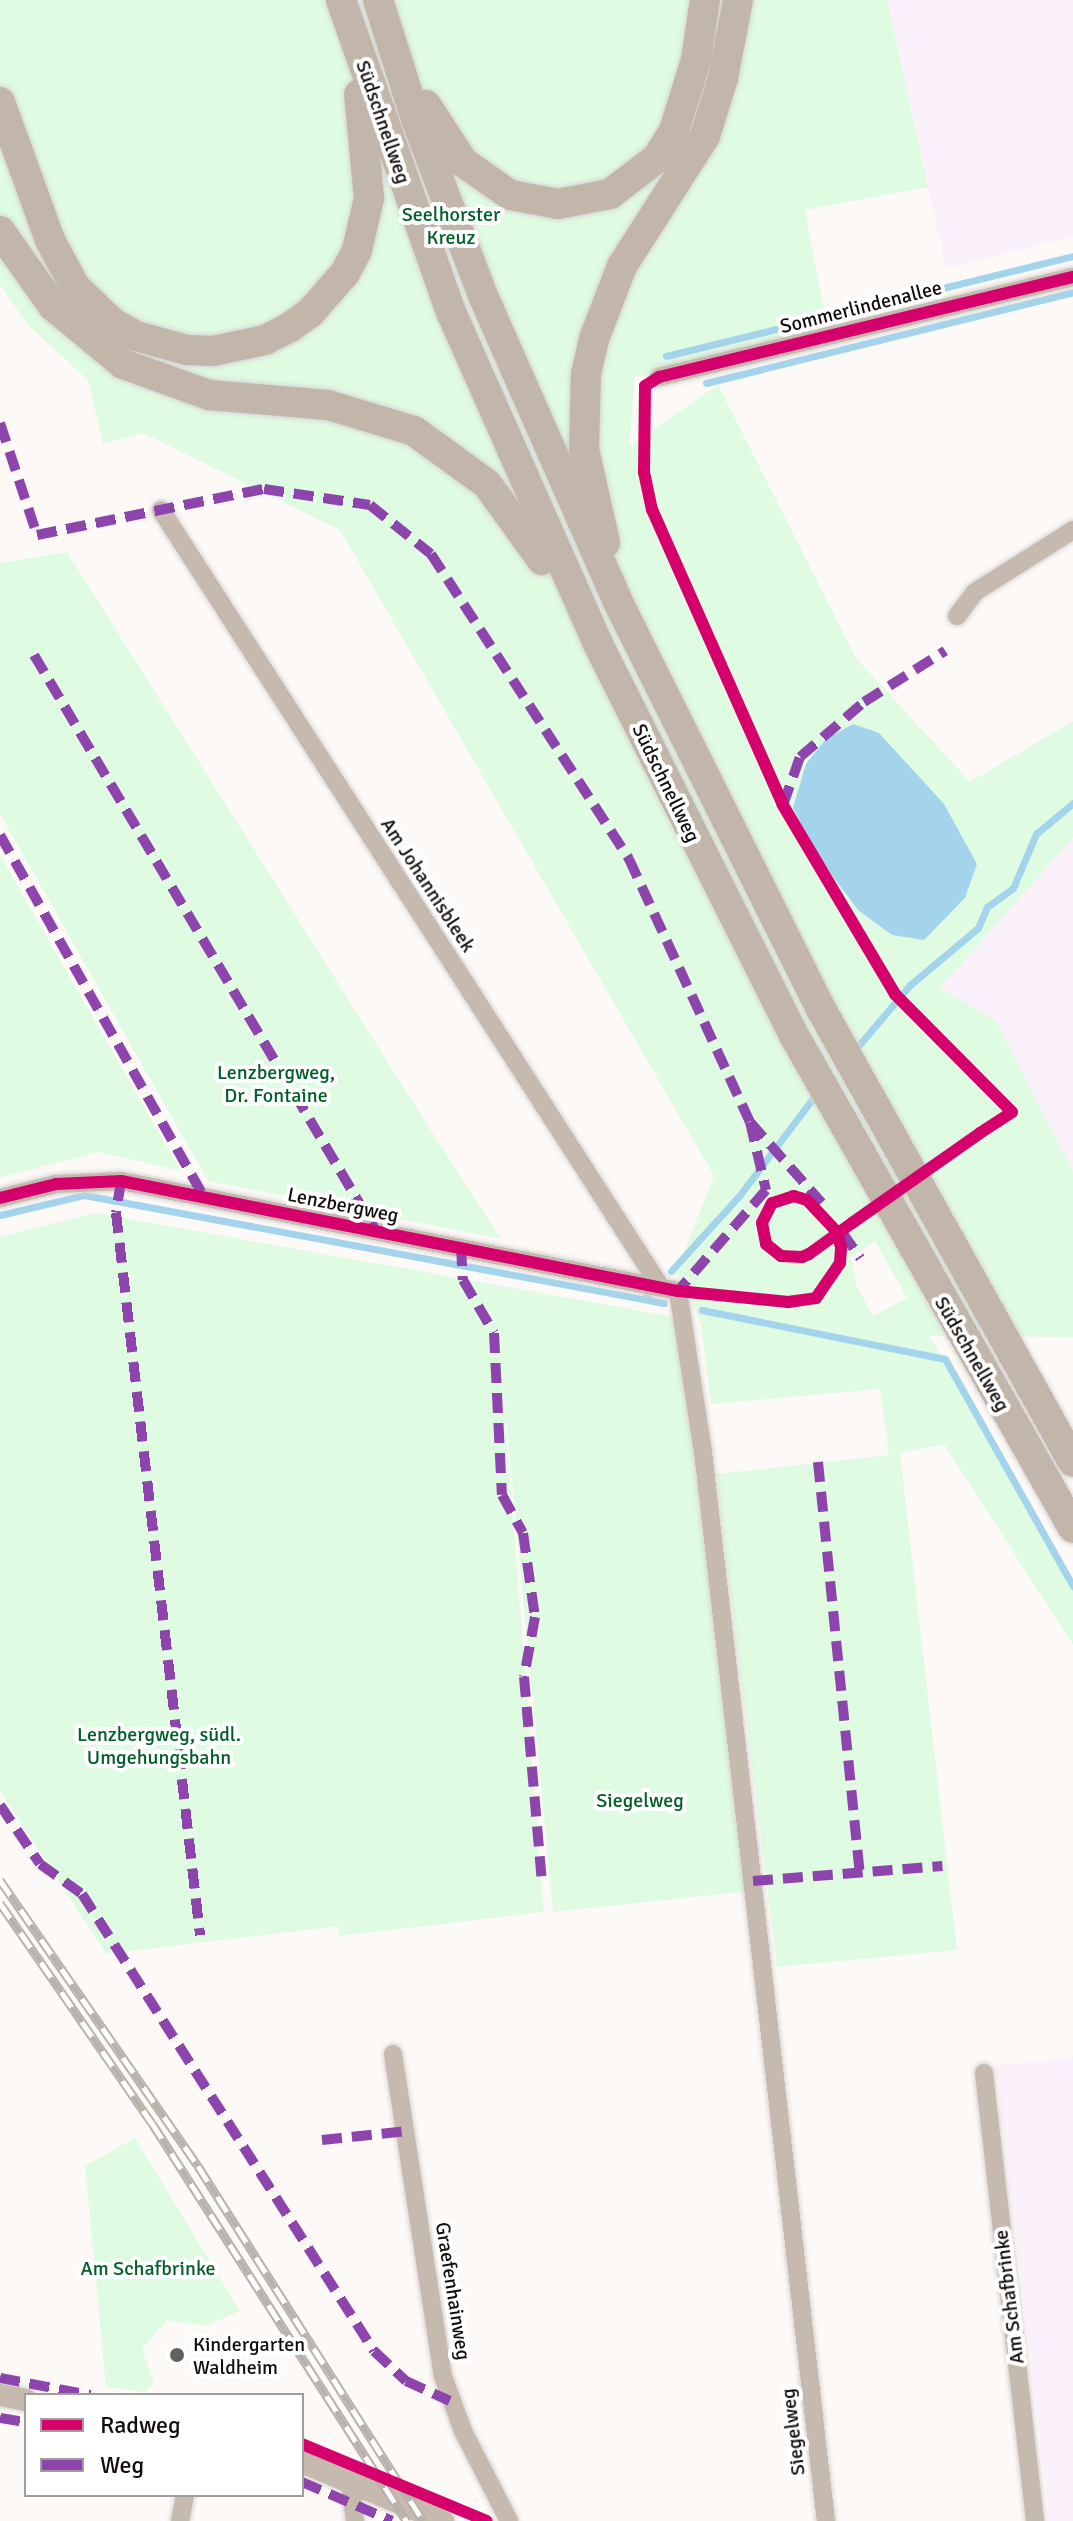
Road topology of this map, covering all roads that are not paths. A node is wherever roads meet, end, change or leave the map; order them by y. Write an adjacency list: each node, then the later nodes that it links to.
1 (341, 0): 5 (highway, Südschnellweg)
2 (705, 0): 4 (highway)
3 (738, 0): 12 (highway)
4 (382, 13): 12 (highway, Südschnellweg)
5 (351, 30): 6 (highway); 14 (highway, Südschnellweg)
6 (0, 102)
7 (0, 231): 14 (highway)
8 (1073, 277): 9 (street, Sommerlindenallee)
9 (659, 377)
10 (161, 510): 16 (street, Am Johannisbleek)
11 (1073, 530): 13 (street)
12 (617, 600): 18 (highway, Südschnellweg)
13 (957, 616)
14 (597, 642): 19 (highway, Südschnellweg)
15 (0, 1198): 16 (street, Lenzbergweg)
16 (658, 1283): 17 (street, Lenzbergweg)
17 (678, 1291): 31 (street, Siegelweg)
18 (1073, 1462)
19 (1073, 1528)
20 (393, 2054): 30 (street, Graefenhainweg)
21 (984, 2073): 32 (street, Am Schafbrinke)
22 (0, 2395): 23 (street)
23 (24, 2400)
24 (304, 2463): 25 (street)
25 (350, 2481): 28 (street); 29 (street)
26 (185, 2497): 27 (street)
27 (180, 2521)
28 (355, 2521)
29 (443, 2521)
30 (509, 2521)
31 (826, 2521)
32 (1035, 2521)

